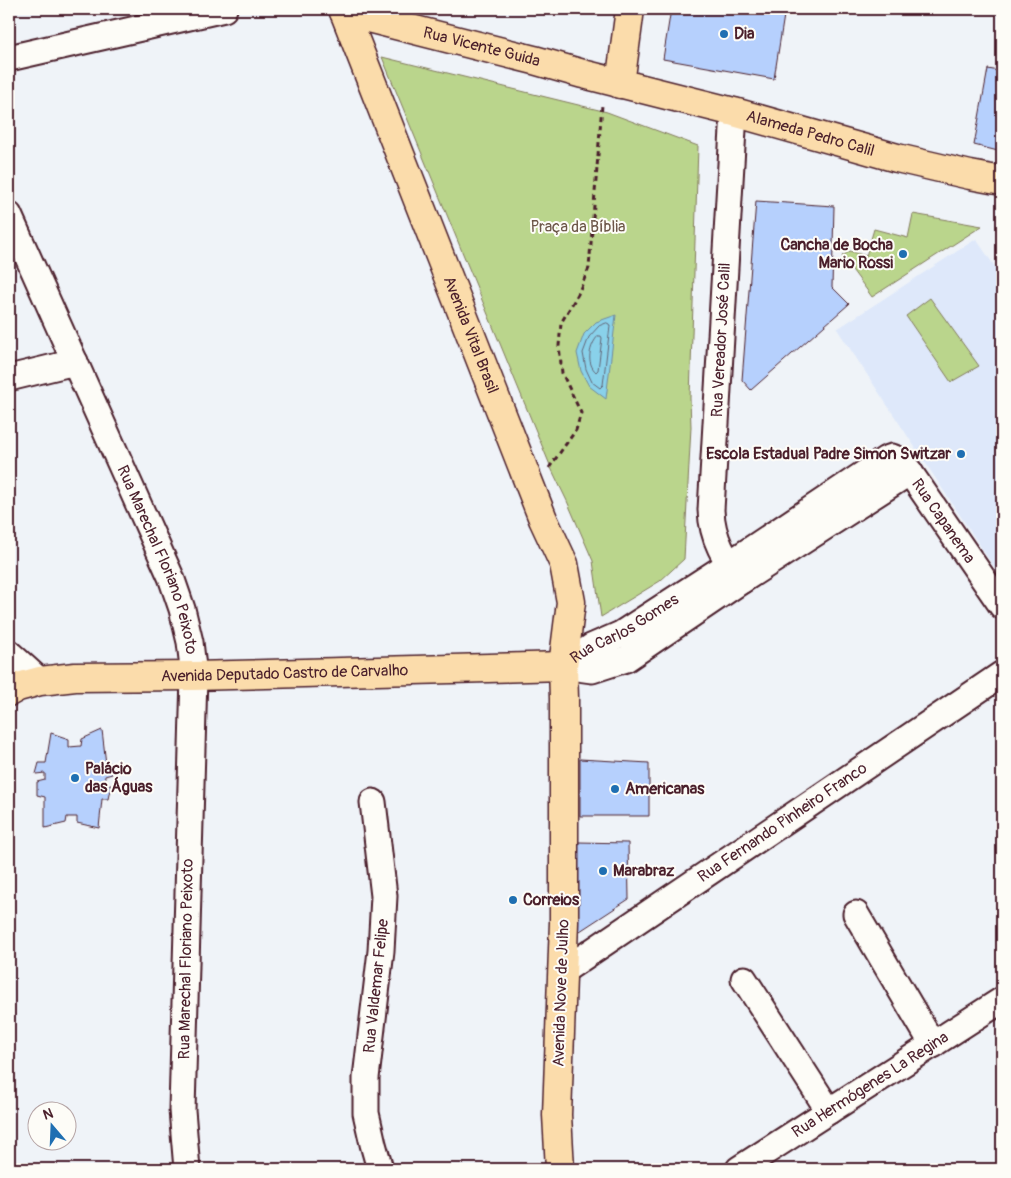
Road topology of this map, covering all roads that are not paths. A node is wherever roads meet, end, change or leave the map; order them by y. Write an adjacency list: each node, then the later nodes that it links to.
1 (224, 9): 4 (street)
2 (630, 9): 5 (main road)
3 (343, 10): 5 (main road, Rua Vicente Guida); 15 (main road, Avenida Vital Brasil)
4 (9, 58)
5 (620, 84): 6 (main road, Alameda Pedro Calil)
6 (734, 112): 7 (main road, Alameda Pedro Calil); 12 (street, Rua Vereador José Calil)
7 (1002, 181)
8 (9, 215): 9 (street, Rua Marechal Floriano Peixoto)
9 (75, 362): 10 (street); 17 (street, Rua Marechal Floriano Peixoto)
10 (9, 378)
11 (906, 466): 12 (street, Rua Carlos Gomes); 13 (street, Rua Capanema)
12 (735, 573): 15 (street, Rua Carlos Gomes)
13 (1002, 606)
14 (9, 653): 18 (street)
15 (563, 666): 17 (main road, Avenida Deputado Castro de Carvalho); 22 (main road, Avenida Nove de Julho)
16 (1002, 674): 22 (street, Rua Fernando Pinheiro Franco)
17 (194, 676): 18 (main road, Avenida Deputado Castro de Carvalho); 27 (street, Rua Marechal Floriano Peixoto)
18 (40, 681): 19 (main road, Avenida Deputado Castro de Carvalho)
19 (9, 692)
20 (373, 802): 28 (street, Rua Valdemar Felipe)
21 (856, 914): 25 (street)
22 (563, 971): 29 (main road, Avenida Nove de Julho)
23 (744, 979): 26 (street)
24 (1002, 1000): 25 (street, Rua Hermógenes La Regina)
25 (933, 1045): 26 (street, Rua Hermógenes La Regina)
26 (829, 1111): 30 (street, Rua Hermógenes La Regina)
27 (187, 1169)
28 (380, 1169)
29 (560, 1169)
30 (739, 1169)

